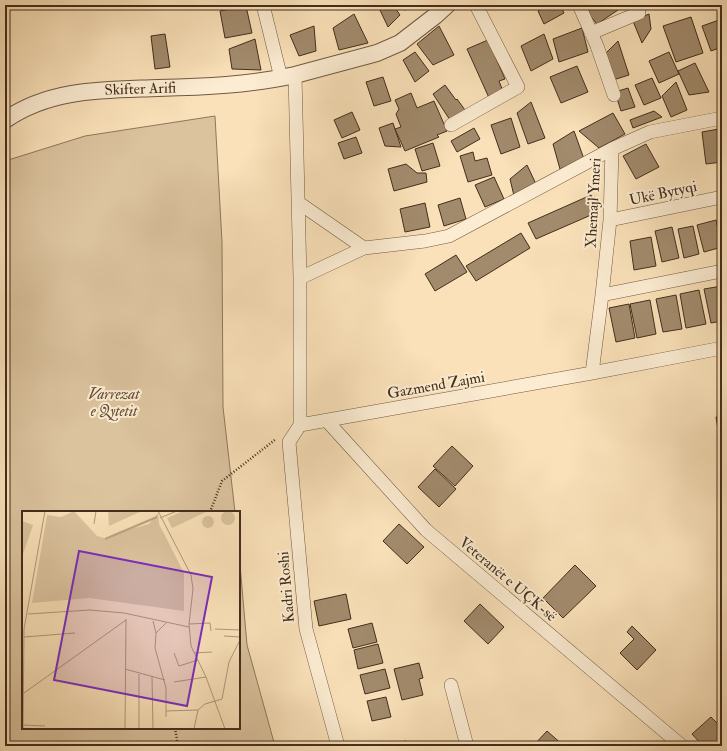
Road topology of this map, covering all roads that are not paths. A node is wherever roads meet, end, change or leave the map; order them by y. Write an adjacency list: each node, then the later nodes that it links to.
1 (263, 5): 8 (street)
2 (447, 5): 5 (street, Skifter Arifi)
3 (476, 5): 12 (street)
4 (579, 5): 7 (street)
5 (433, 11): 8 (street, Skifter Arifi)
6 (639, 13): 7 (street)
7 (591, 33): 9 (street)
8 (288, 77): 11 (street, Skifter Arifi); 15 (street)
9 (614, 94)
10 (722, 118): 13 (street, Xhemajl Ymeri)
11 (5, 120)
12 (451, 125)
13 (612, 148): 16 (street, Xhemajl Ymeri); 17 (street)
14 (722, 197): 16 (street, Ukë Bytyqi)
15 (299, 203): 17 (street); 19 (street)
16 (610, 220): 20 (street, Xhemajl Ymeri)
17 (364, 248): 19 (street)
18 (722, 271): 20 (street)
19 (300, 278): 24 (street)
20 (602, 295): 22 (street, Xhemajl Ymeri)
21 (722, 348): 22 (street, Gazmend Zajmi)
22 (592, 373): 23 (street, Gazmend Zajmi)
23 (327, 421): 24 (street, Gazmend Zajmi); 28 (street, Veteranët e UÇK-së)
24 (300, 425): 26 (street, Kadri Roshi)
25 (451, 685): 27 (street)
26 (338, 746)
27 (467, 746)
28 (682, 746)

